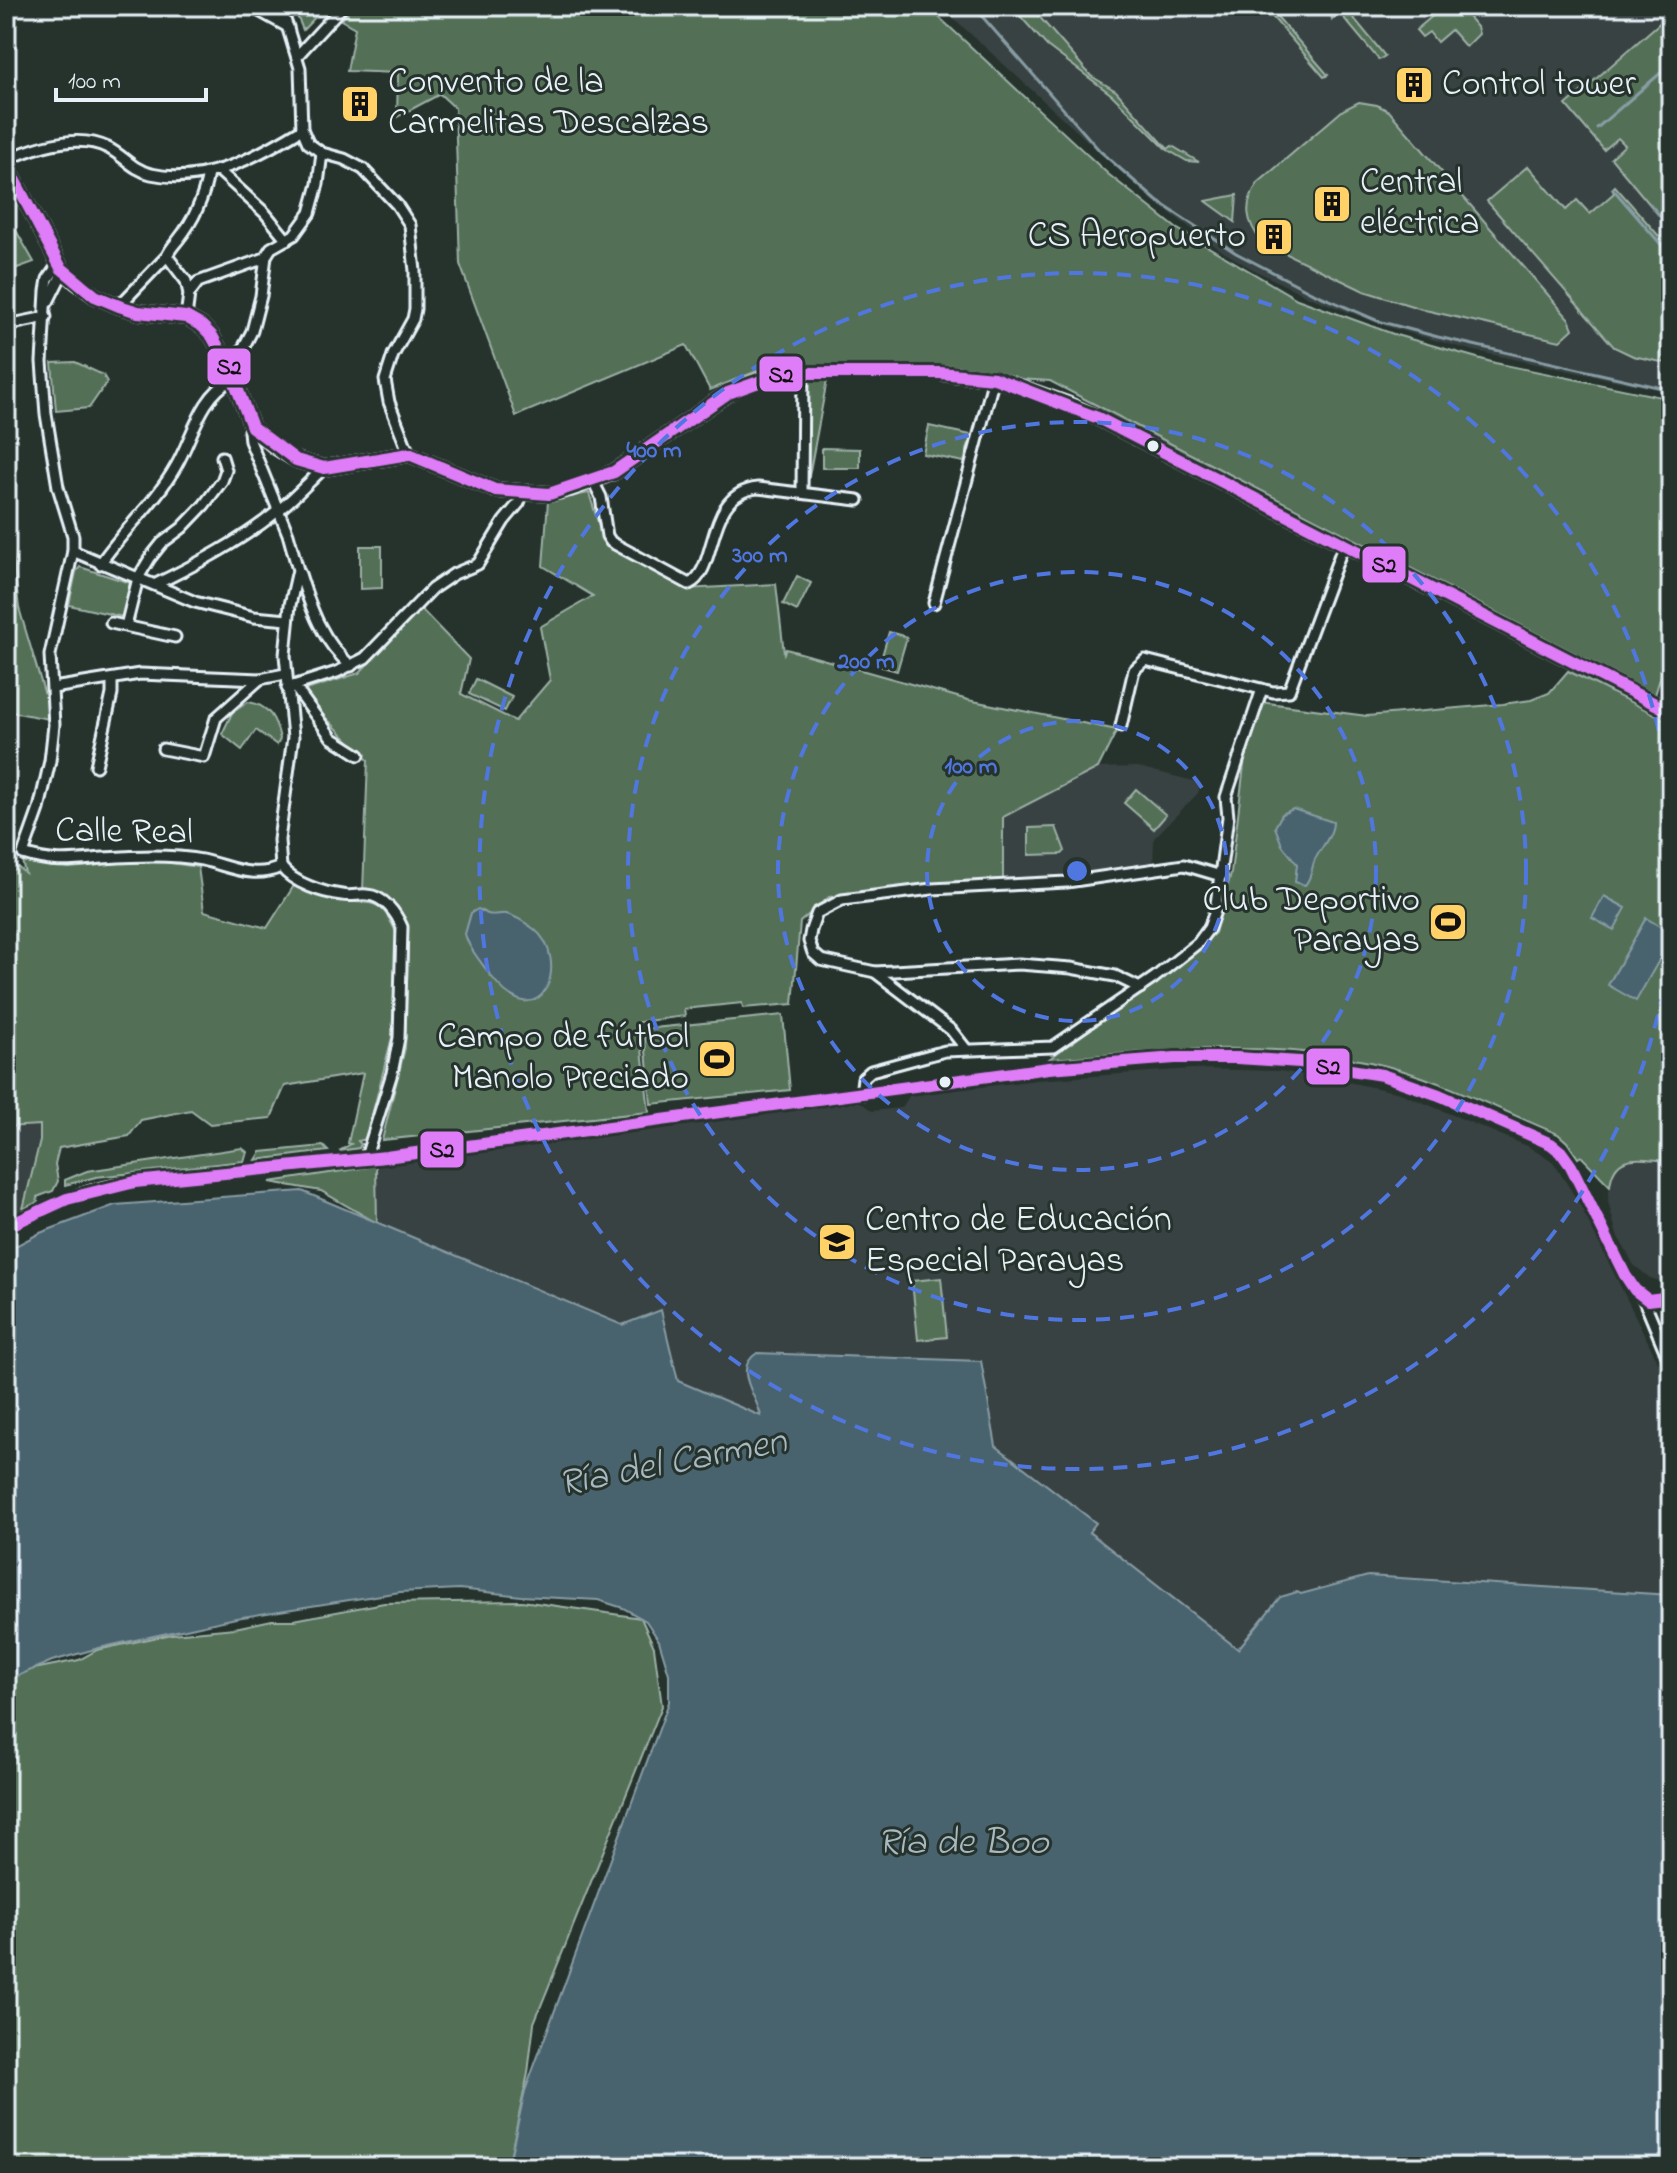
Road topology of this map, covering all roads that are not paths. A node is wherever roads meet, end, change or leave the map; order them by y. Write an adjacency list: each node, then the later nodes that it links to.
1 (12, 6): 5 (street)
2 (250, 6): 6 (street)
3 (281, 6): 6 (street)
4 (343, 6): 7 (street)
5 (6, 16)
6 (288, 27): 7 (street)
7 (297, 56): 8 (street)
8 (302, 129): 9 (street); 11 (street)
9 (322, 153): 12 (street); 28 (street)
10 (6, 162): 11 (street); 15 (street)
11 (213, 172): 12 (street); 13 (street)
12 (287, 240): 14 (street)
13 (167, 256): 18 (street); 20 (street)
14 (265, 258): 18 (street); 25 (street)
15 (60, 266): 16 (street); 17 (street, Calle Real); 19 (street, Calle Real)
16 (79, 284): 17 (street); 20 (street)
17 (56, 286): 19 (street, Calle Real)
18 (189, 294): 22 (street)
19 (47, 305): 21 (street, Calle Real)
20 (119, 306): 22 (street)
21 (46, 317): 23 (street); 37 (street, Calle Real)
22 (186, 317): 25 (street)
23 (6, 330)
24 (803, 372): 26 (street); 31 (street); 32 (street)
25 (231, 373): 27 (street); 38 (street)
26 (994, 378): 36 (street); 42 (street)
27 (252, 427): 30 (street); 35 (street)
28 (409, 454): 30 (street); 33 (street)
29 (222, 457): 40 (street)
30 (324, 468): 35 (street)
31 (593, 481): 32 (street); 33 (street)
32 (802, 492): 34 (street)
33 (523, 493): 47 (street)
34 (858, 500)
35 (279, 511): 39 (street); 41 (street)
36 (1344, 544): 53 (street); 54 (street)
37 (73, 551): 38 (street); 52 (street, Calle Real)
38 (100, 564): 40 (street)
39 (298, 570): 43 (street); 47 (street)
40 (138, 578): 41 (street); 45 (street)
41 (156, 584): 43 (street)
42 (934, 603)
43 (288, 620): 48 (street)
44 (111, 623): 45 (street)
45 (126, 626): 46 (street)
46 (175, 637)
47 (351, 666): 51 (street)
48 (285, 674): 50 (street); 51 (street)
49 (112, 679): 50 (street); 52 (street); 58 (street)
50 (260, 679): 56 (street)
51 (290, 687): 57 (street); 59 (street)
52 (53, 688): 59 (street, Calle Real)
53 (1262, 689): 55 (street); 60 (street)
54 (1671, 712)
55 (1121, 726)
56 (163, 749)
57 (359, 755)
58 (96, 766)
59 (281, 867): 65 (street)
60 (1221, 876): 61 (street); 62 (street)
61 (875, 972): 62 (street); 63 (street)
62 (1140, 988): 63 (street)
63 (966, 1049): 64 (street)
64 (861, 1094): 65 (street); 68 (street)
65 (365, 1160): 66 (street)
66 (6, 1227)
67 (1671, 1297): 68 (street)
68 (1643, 1298): 69 (street)
69 (1671, 1365)

